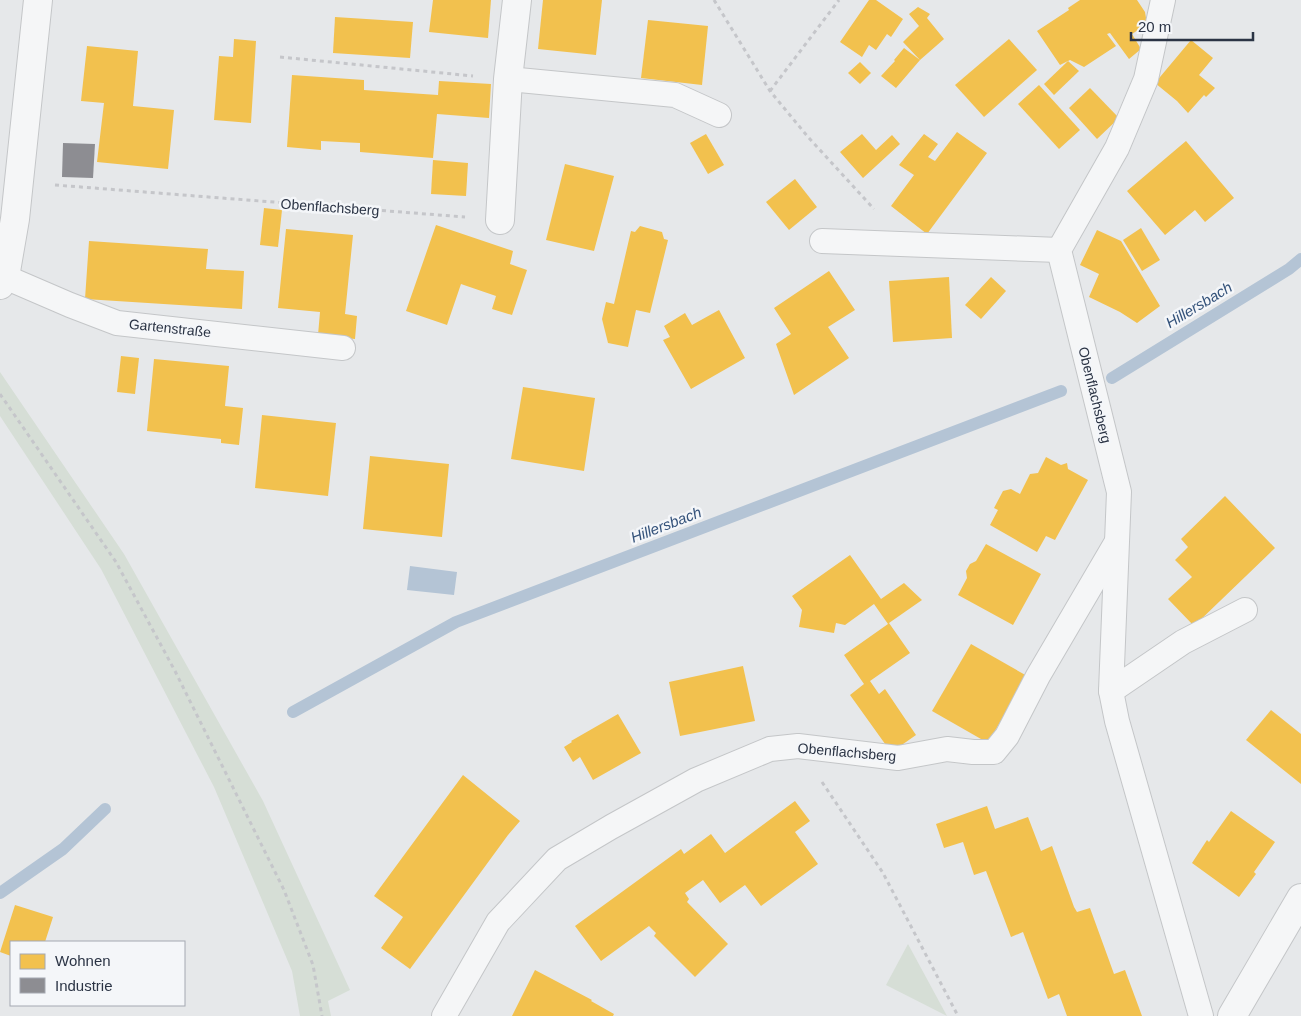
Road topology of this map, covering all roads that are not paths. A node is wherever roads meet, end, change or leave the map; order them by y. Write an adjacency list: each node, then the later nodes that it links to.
1 (38, 0): 9 (street, Gartenstraße)
2 (517, 0): 4 (street)
3 (1164, 0): 8 (lane)
4 (508, 80): 5 (lane); 6 (street)
5 (719, 115)
6 (500, 220)
7 (822, 241): 8 (lane)
8 (1059, 250): 11 (lane, Obenflachsberg)
9 (2, 281): 10 (lane, Gartenstraße)
10 (342, 348)
11 (1117, 541): 13 (lane, Obenflachsberg); 15 (lane, Obenflachsberg)
12 (1245, 610): 13 (lane)
13 (1111, 691): 16 (lane, Obenflachsberg)
14 (1301, 898): 17 (street)
15 (444, 1016)
16 (1200, 1016)
17 (1232, 1016)

